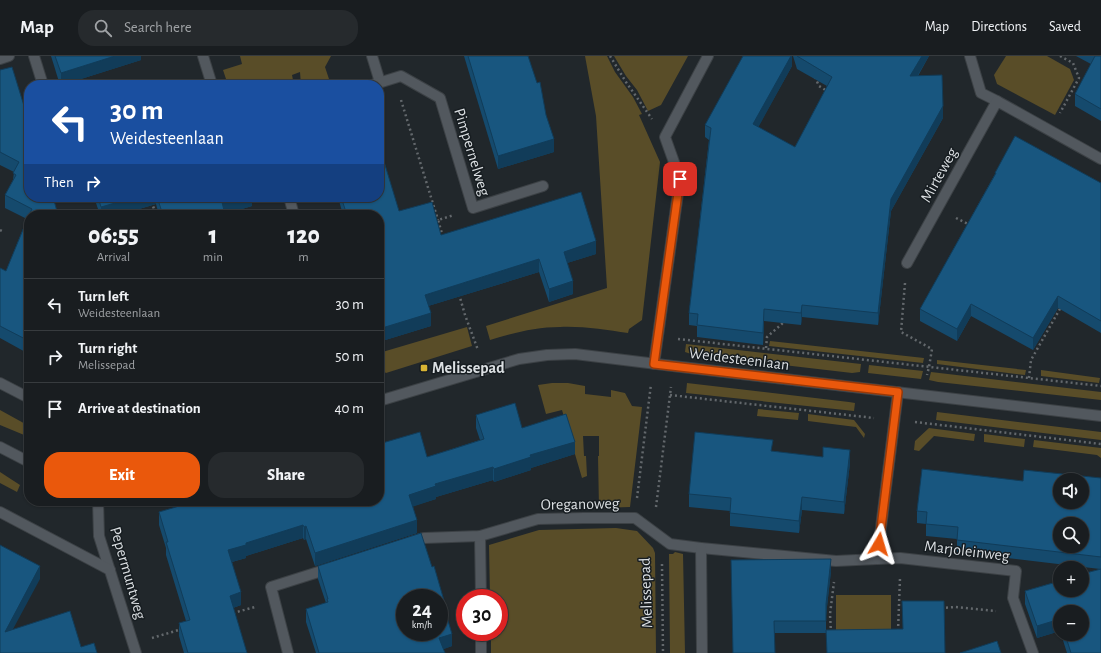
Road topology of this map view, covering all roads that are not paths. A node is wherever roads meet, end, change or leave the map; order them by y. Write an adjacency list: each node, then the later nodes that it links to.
1 (9, 56): 7 (street)
2 (34, 56): 8 (street)
3 (203, 56): 9 (street)
4 (372, 56): 10 (street, Pimpernelweg)
5 (708, 56): 16 (street)
6 (970, 56): 12 (street)
7 (0, 59)
8 (41, 80)
9 (210, 80)
10 (375, 80)
11 (384, 81): 14 (street, Pimpernelweg)
12 (997, 101): 13 (street); 15 (street, Mirteweg)
13 (1101, 159)
14 (543, 186)
15 (907, 263)
16 (654, 364): 18 (street, Weidesteenlaan); 20 (street, Weidesteenlaan)
17 (0, 383): 19 (street)
18 (898, 392): 21 (street, Weidesteenlaan); 30 (street)
19 (24, 395)
20 (384, 399)
21 (1101, 416)
22 (0, 447): 23 (street)
23 (24, 459)
24 (98, 506): 32 (street, Pepermuntweg)
25 (0, 512): 32 (street)
26 (635, 518): 27 (street, Oreganoweg); 29 (street, Marjoleinweg)
27 (480, 536): 28 (street, Oreganoweg); 33 (street)
28 (402, 545)
29 (701, 548): 30 (street, Marjoleinweg); 38 (street)
30 (877, 559): 39 (street, Marjoleinweg)
31 (344, 564): 36 (street)
32 (110, 570): 35 (street, Pepermuntweg)
33 (481, 589)
34 (481, 641): 37 (street)
35 (134, 649)
36 (288, 653)
37 (481, 653)
38 (702, 653)
39 (1033, 653)

